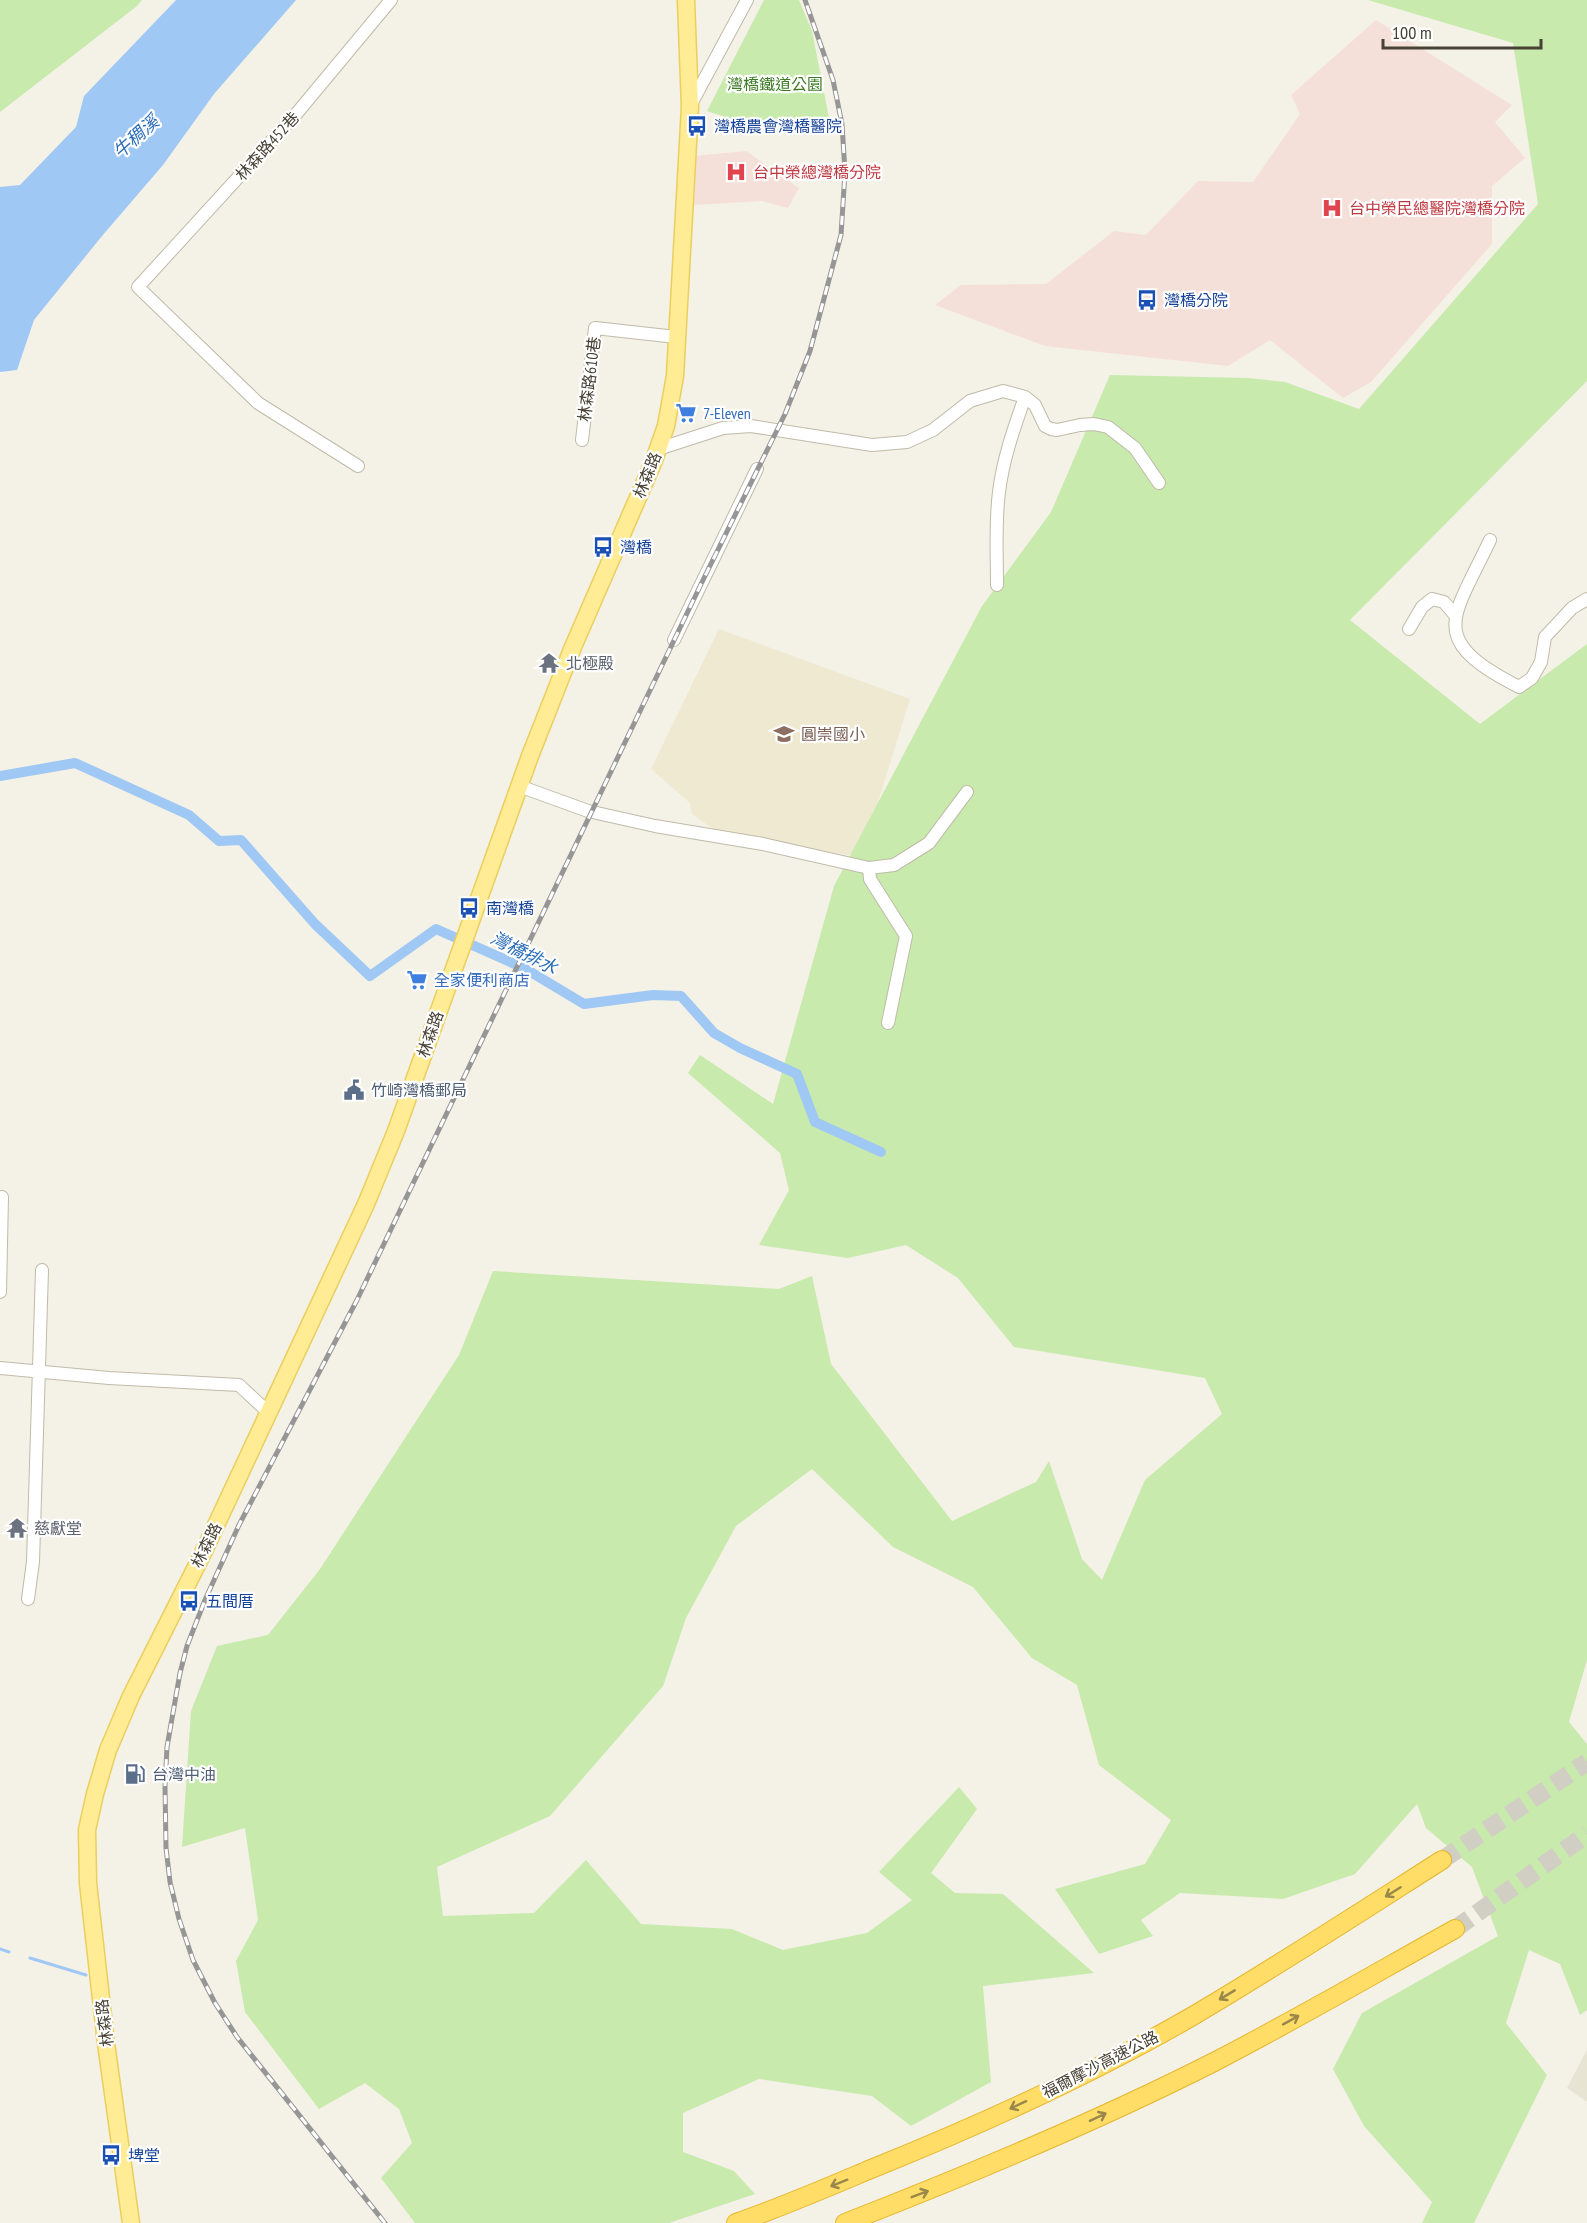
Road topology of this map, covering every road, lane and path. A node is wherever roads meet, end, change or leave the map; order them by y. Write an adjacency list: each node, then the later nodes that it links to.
1 (391, 0): 9 (street, 林森路452巷)
2 (686, 0): 4 (main road, 林森路)
3 (747, 0): 4 (street)
4 (690, 107): 5 (main road, 林森路)
5 (676, 337): 7 (street, 林森路610巷); 8 (main road, 林森路)
6 (1025, 398): 8 (street); 11 (street); 13 (street)
7 (582, 440)
8 (658, 449): 18 (main road, 林森路)
9 (358, 466)
10 (757, 468): 17 (street)
11 (1159, 483)
12 (1490, 540): 15 (street)
13 (997, 585)
14 (1587, 599): 15 (street)
15 (1455, 615): 16 (street)
16 (1409, 629)
17 (674, 640)
18 (519, 786): 20 (street); 27 (main road, 林森路)
19 (967, 792): 20 (street)
20 (869, 868): 21 (street)
21 (888, 1023)
22 (2, 1197): 24 (street)
23 (42, 1270): 26 (street)
24 (0, 1292)
25 (0, 1368): 26 (street)
26 (37, 1371): 27 (street); 28 (street)
27 (268, 1412): 31 (main road, 林森路)
28 (28, 1599)
29 (1442, 1860): 32 (highway, 福爾摩沙高速公路, one-way to 32)
30 (1455, 1929): 33 (highway, one-way to 30)
31 (131, 2223)
32 (736, 2223)
33 (846, 2223)

